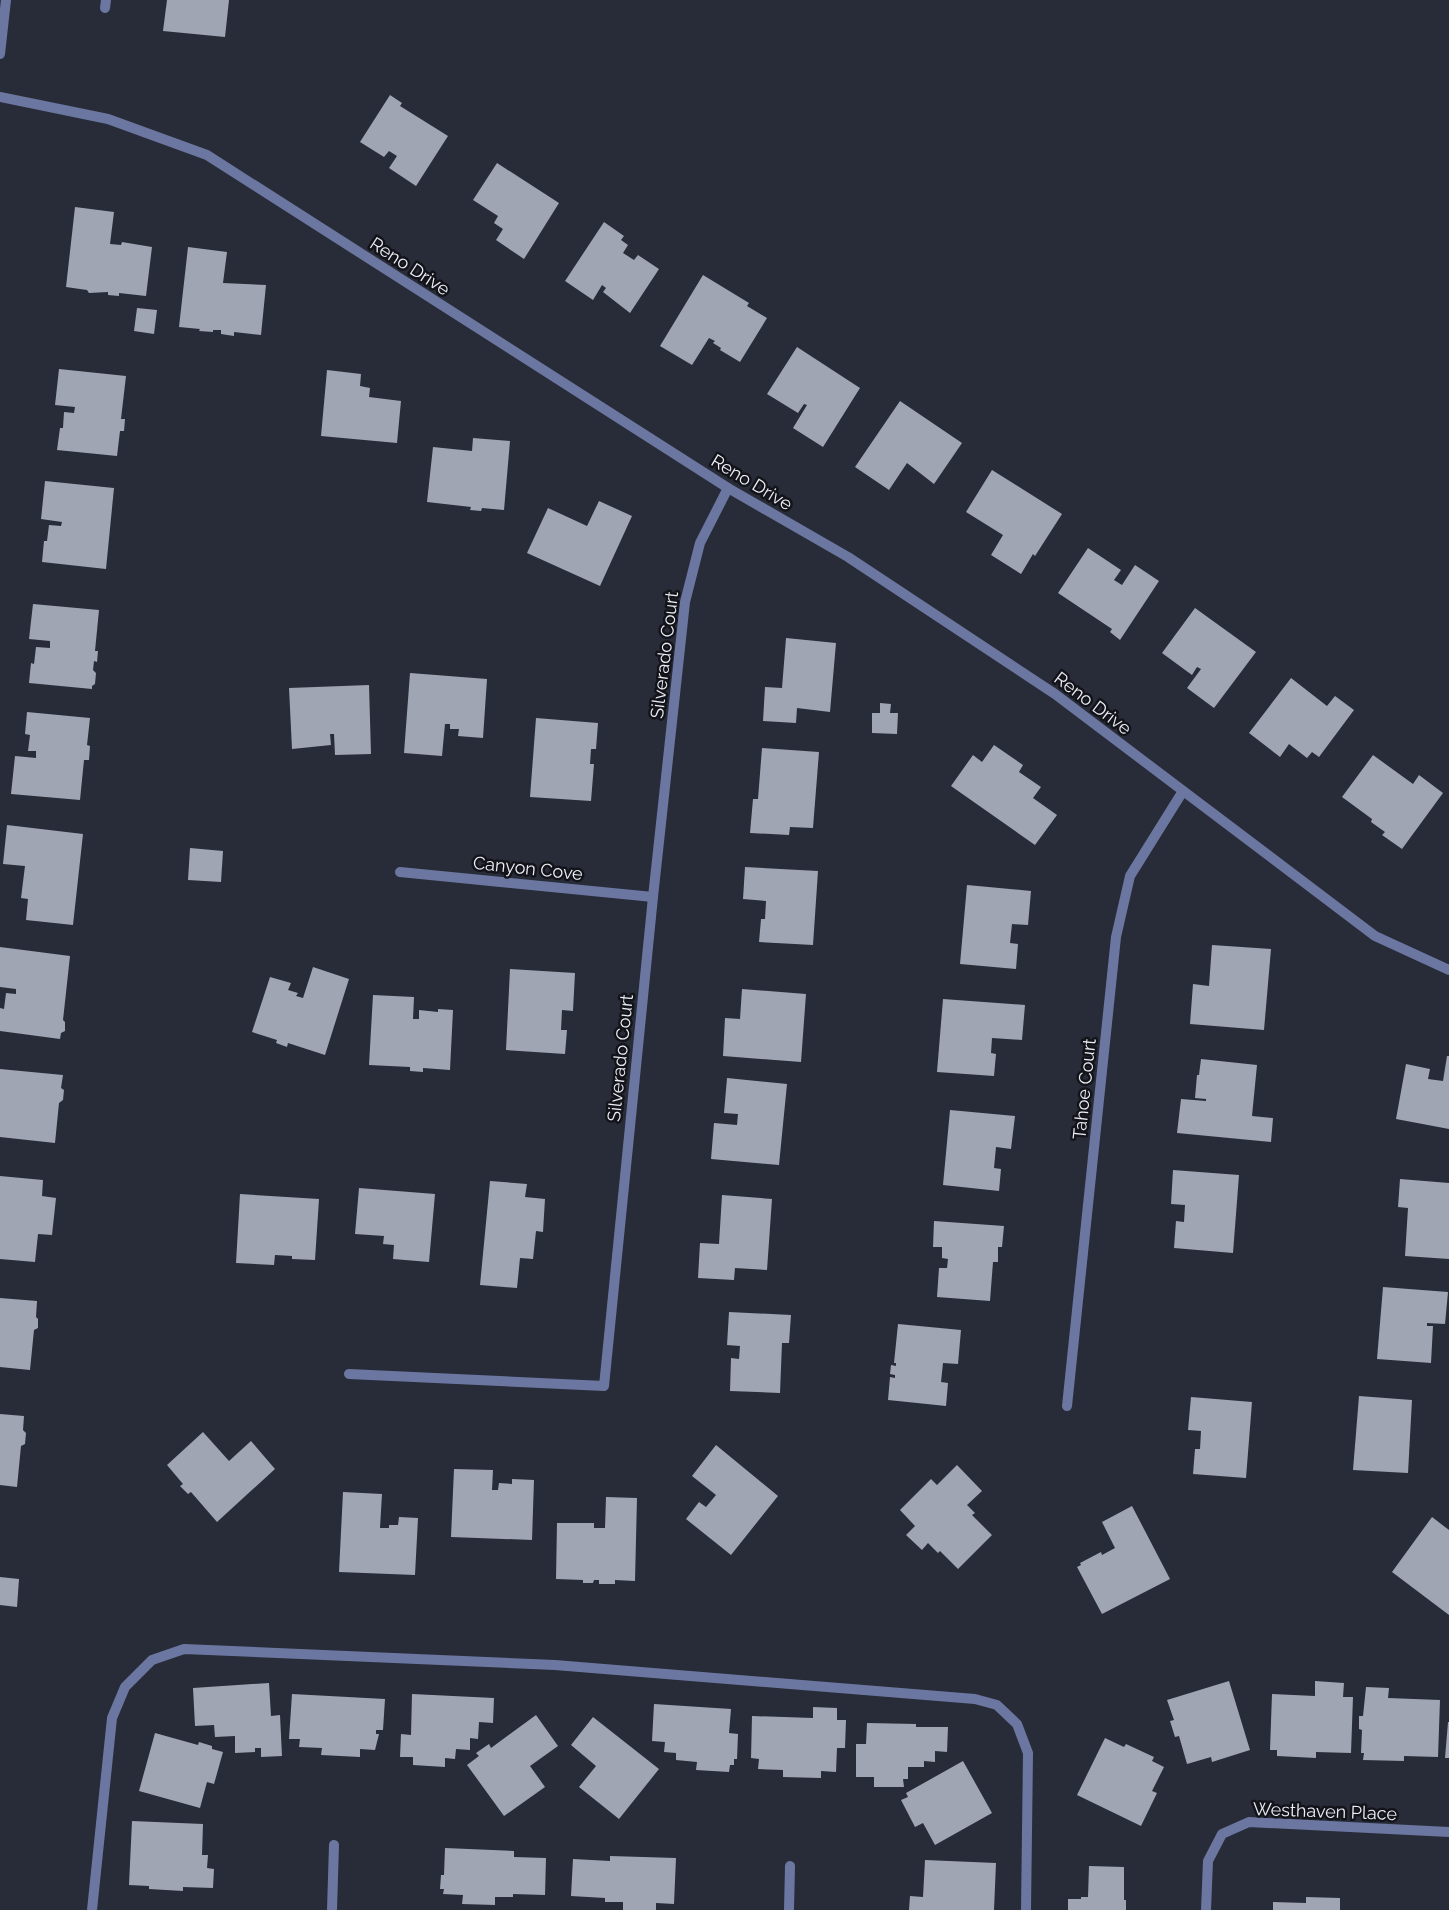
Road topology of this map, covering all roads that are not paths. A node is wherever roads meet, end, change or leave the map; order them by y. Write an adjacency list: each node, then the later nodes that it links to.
1 (6, 0): 2 (street)
2 (0, 54)
3 (0, 97): 4 (street, Reno Drive)
4 (728, 488): 5 (street, Reno Drive); 7 (street, Silverado Court)
5 (1183, 791): 8 (street, Reno Drive); 10 (street, Tahoe Court)
6 (400, 872): 7 (street, Canyon Cove)
7 (653, 897): 9 (street, Silverado Court)
8 (1449, 970)
9 (349, 1374)
10 (1067, 1406)
11 (1449, 1832): 18 (street, Westhaven Place)
12 (334, 1845): 15 (street)
13 (790, 1866): 16 (street)
14 (92, 1910): 17 (street)
15 (332, 1910)
16 (789, 1910)
17 (1026, 1910)
18 (1206, 1910)

